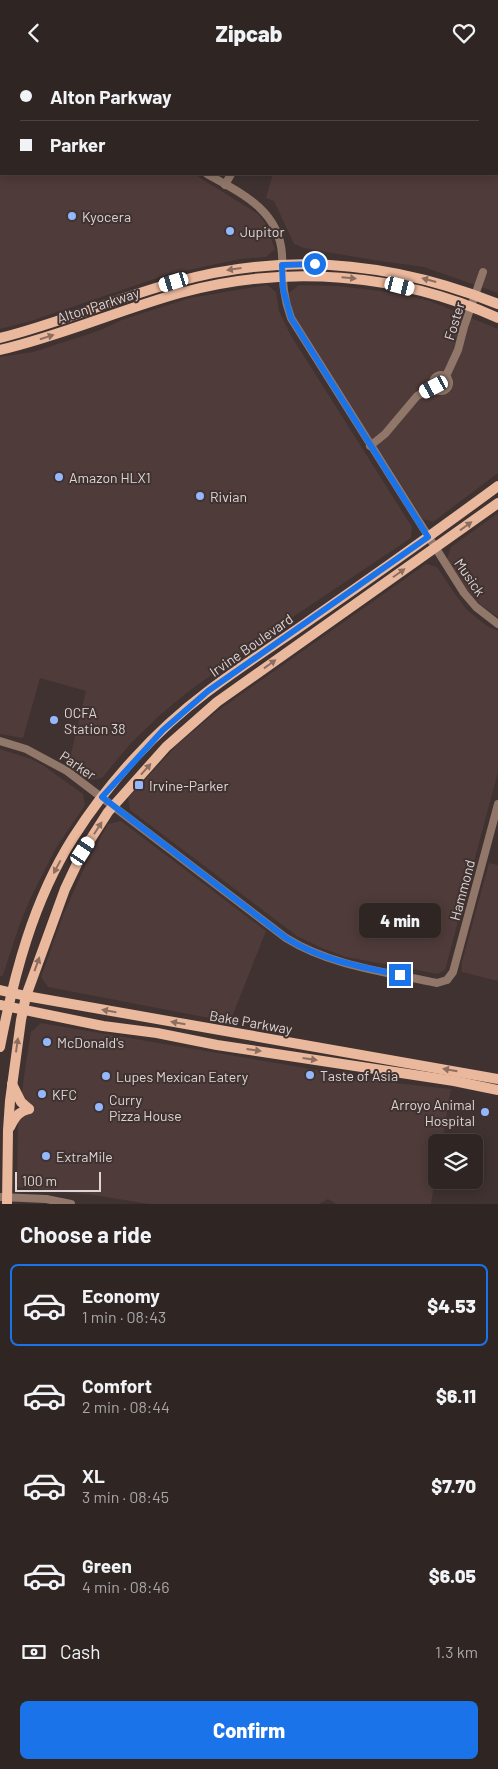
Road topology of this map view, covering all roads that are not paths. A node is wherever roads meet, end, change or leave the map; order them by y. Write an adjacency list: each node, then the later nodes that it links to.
1 (209, 175): 3 (street, Musick)
2 (231, 175): 3 (street)
3 (226, 185): 4 (street, Musick)
4 (282, 265): 6 (street, Musick); 7 (main road, Alton Parkway, one-way to 4); 11 (main road, Alton Parkway, one-way to 11)
5 (483, 272): 7 (street, Foster)
6 (282, 277): 9 (main road, Alton Parkway, one-way to 9); 12 (main road, Alton Parkway, one-way to 6); 15 (street, Musick)
7 (476, 295): 8 (main road, Alton Parkway); 9 (street, Foster)
8 (498, 304)
9 (472, 306): 10 (main road, Alton Parkway); 13 (street, Foster)
10 (498, 318)
11 (0, 338)
12 (0, 350)
13 (446, 376): 14 (street); 14 (street)
14 (434, 387): 15 (street)
15 (370, 446): 18 (street, Musick)
16 (498, 486): 18 (main road, Irvine Boulevard)
17 (498, 503): 19 (main road, Irvine Boulevard, one-way to 17)
18 (428, 537): 19 (street, Musick); 22 (main road, Irvine Boulevard)
19 (435, 548): 20 (street, Musick); 24 (main road, Irvine Boulevard, one-way to 19)
20 (498, 624)
21 (0, 741): 22 (street, Parker)
22 (102, 797): 24 (street, Parker); 27 (main road, Irvine Boulevard, one-way to 27)
23 (498, 804): 25 (street, Hammond)
24 (114, 805): 25 (street, Parker); 28 (main road, Irvine Boulevard, one-way to 24)
25 (447, 980)
26 (0, 990): 27 (main road, Bake Parkway)
27 (11, 993): 28 (main road, Bake Parkway); 29 (main road, Irvine Boulevard)
28 (26, 996): 30 (main road, Irvine Boulevard); 32 (main road, Bake Parkway, one-way to 28)
29 (4, 1006): 30 (main road, Bake Parkway); 31 (main road, Irvine Boulevard)
30 (22, 1010): 33 (main road, Irvine Boulevard, one-way to 30); 34 (main road, Bake Parkway, one-way to 34)
31 (0, 1047)
32 (498, 1079)
33 (12, 1084): 35 (main road, Irvine Boulevard); 35 (main road)
34 (498, 1090)
35 (8, 1130): 36 (main road, Irvine Boulevard)
36 (5, 1199): 37 (street)
37 (69, 1204)

